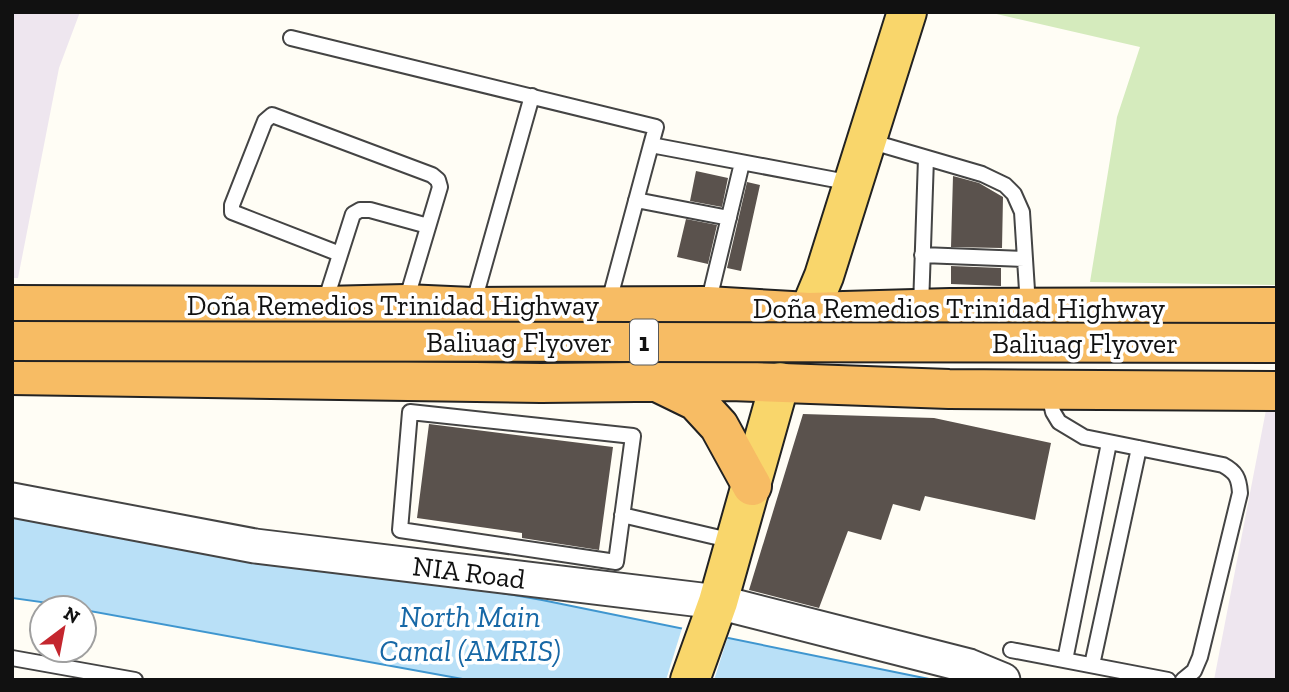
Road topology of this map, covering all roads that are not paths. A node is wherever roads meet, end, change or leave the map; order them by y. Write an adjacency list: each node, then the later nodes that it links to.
1 (907, 12): 4 (main road)
2 (291, 38): 3 (lane)
3 (532, 96): 5 (lane); 19 (lane)
4 (867, 141): 6 (lane); 8 (main road)
5 (651, 145): 7 (lane); 9 (lane)
6 (926, 158): 13 (lane); 14 (lane)
7 (742, 163): 8 (lane); 10 (lane)
8 (854, 183): 24 (main road)
9 (636, 200): 10 (lane); 20 (lane)
10 (729, 218): 18 (lane)
11 (428, 226): 12 (lane); 12 (lane); 15 (lane)
12 (340, 254): 17 (lane)
13 (922, 255): 14 (lane); 23 (lane)
14 (1024, 260): 22 (lane)
15 (405, 304): 17 (highway, Doña Remedios Trinidad Highway / 1); 19 (highway, Doña Remedios Trinidad Highway / 1)
16 (12, 305): 17 (highway, Doña Remedios Trinidad Highway / 1)
17 (324, 306)
18 (707, 306): 20 (highway, Doña Remedios Trinidad Highway / 1); 24 (highway, Doña Remedios Trinidad Highway / 1)
19 (472, 307): 20 (highway, Doña Remedios Trinidad Highway / 1)
20 (608, 307)
21 (1277, 307): 22 (highway, Doña Remedios Trinidad Highway / 1)
22 (1028, 308): 23 (highway, Doña Remedios Trinidad Highway / 1)
23 (921, 310): 24 (highway, Doña Remedios Trinidad Highway / 1)
24 (810, 312)
25 (12, 341): 26 (highway, Baliuag Flyover / 1, bridge)
26 (1277, 343)
27 (12, 375): 32 (highway, 1)
28 (657, 382): 29 (highway, 1); 32 (highway, 1); 35 (highway)
29 (780, 382): 30 (highway, 1); 35 (main road)
30 (1048, 389): 31 (highway, 1); 33 (lane)
31 (1277, 391)
32 (410, 397): 37 (lane); 37 (lane)
33 (1109, 443): 34 (lane); 41 (lane)
34 (1139, 448): 43 (lane); 47 (lane)
35 (752, 486): 38 (main road)
36 (12, 499): 39 (street, NIA Road)
37 (622, 515): 38 (lane)
38 (736, 542): 39 (main road)
39 (713, 616): 42 (street, NIA Road); 45 (main road)
40 (12, 658): 44 (lane)
41 (1065, 660): 42 (lane); 43 (lane)
42 (1007, 665)
43 (1092, 665): 46 (lane)
44 (135, 680)
45 (690, 680)
46 (1168, 680)
47 (1183, 680)

